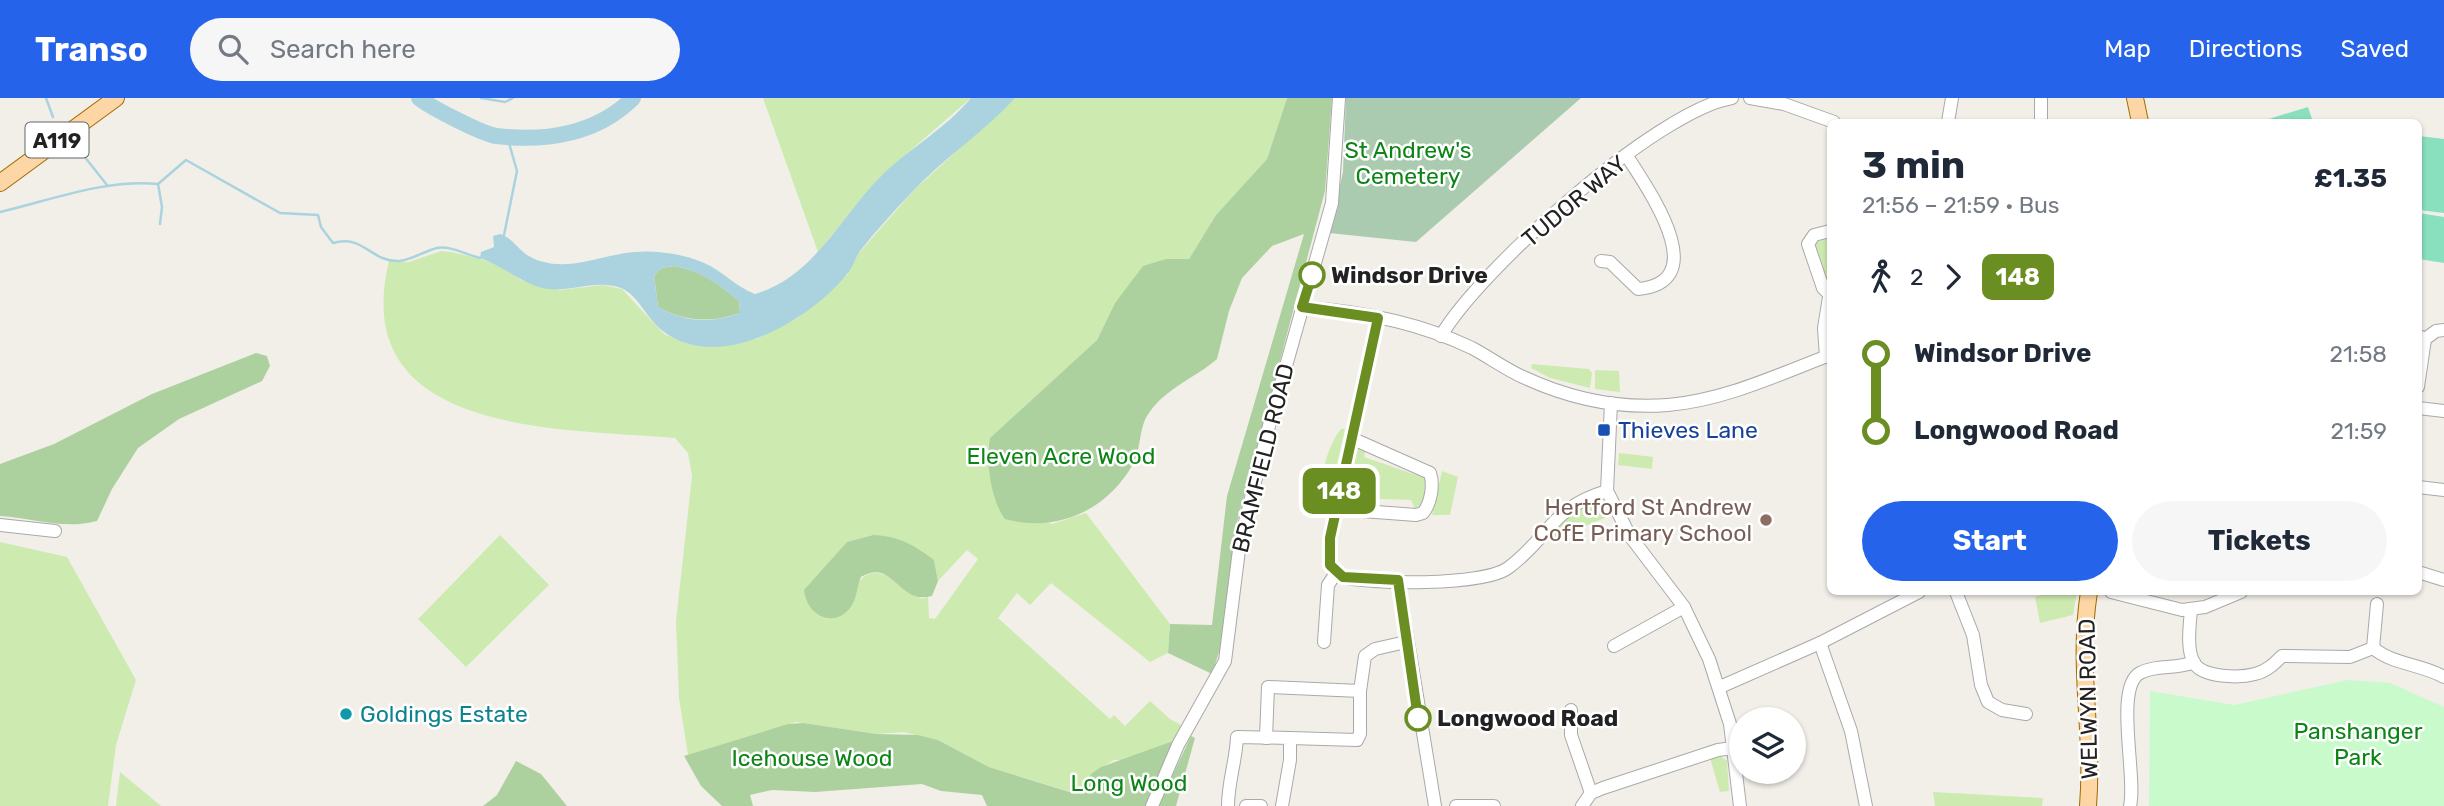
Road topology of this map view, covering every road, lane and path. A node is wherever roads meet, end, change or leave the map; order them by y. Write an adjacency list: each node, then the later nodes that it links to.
1 (116, 98): 13 (main road, A119)
2 (1339, 98): 17 (street, BRAMFIELD ROAD)
3 (1732, 98): 12 (street, TUDOR WAY)
4 (1750, 98): 8 (street)
5 (1952, 98): 9 (street)
6 (2041, 98): 10 (street)
7 (2135, 98): 11 (main road)
8 (1827, 119)
9 (1948, 119)
10 (2041, 119)
11 (2139, 119)
12 (1627, 156): 15 (street); 21 (street, TUDOR WAY)
13 (0, 183)
14 (1827, 232): 16 (street)
15 (1601, 261)
16 (1827, 290)
17 (1302, 307): 19 (street); 64 (street, BRAMFIELD ROAD)
18 (1827, 313): 23 (street)
19 (1378, 318): 21 (street); 28 (street)
20 (2444, 330): 22 (street)
21 (1441, 337): 25 (street)
22 (2422, 337)
23 (1827, 353)
24 (1827, 356): 25 (street)
25 (1611, 403): 31 (street)
26 (2422, 408): 27 (street)
27 (2444, 411)
28 (1351, 439): 32 (street); 32 (street)
29 (2422, 487): 30 (street)
30 (2444, 490)
31 (1607, 491): 37 (street); 45 (street)
32 (1336, 509): 35 (street)
33 (0, 526): 34 (street)
34 (55, 531)
35 (1336, 573): 37 (street); 47 (street)
36 (2422, 573): 38 (street)
37 (1398, 580): 48 (street)
38 (2444, 580)
39 (1913, 595): 49 (street)
40 (1957, 595): 57 (street)
41 (2089, 595): 75 (main road, WELWYN ROAD)
42 (2234, 595): 46 (street)
43 (2153, 596): 46 (street)
44 (2377, 604): 51 (street)
45 (1684, 607): 50 (street); 54 (street)
46 (2191, 609): 52 (street)
47 (1324, 642)
48 (1406, 642): 55 (street); 69 (street)
49 (1820, 643): 54 (street); 74 (street)
50 (1614, 646)
51 (2373, 648): 52 (street); 53 (street)
52 (2194, 662): 76 (street)
53 (2444, 677)
54 (1720, 687): 58 (street)
55 (1360, 691): 59 (street); 60 (street)
56 (1571, 710): 63 (street)
57 (2026, 714)
58 (1729, 729)
59 (1266, 738): 60 (street); 65 (street)
60 (1290, 738): 68 (street)
61 (1729, 749): 63 (street)
62 (1737, 784): 73 (street)
63 (1591, 793): 72 (street)
64 (1152, 806)
65 (1228, 806)
66 (1246, 806): 67 (street)
67 (1261, 806)
68 (1282, 806)
69 (1435, 806)
70 (1456, 806): 71 (street)
71 (1494, 806)
72 (1582, 806)
73 (1740, 806)
74 (1866, 806)
75 (2088, 806)
76 (2130, 806)

